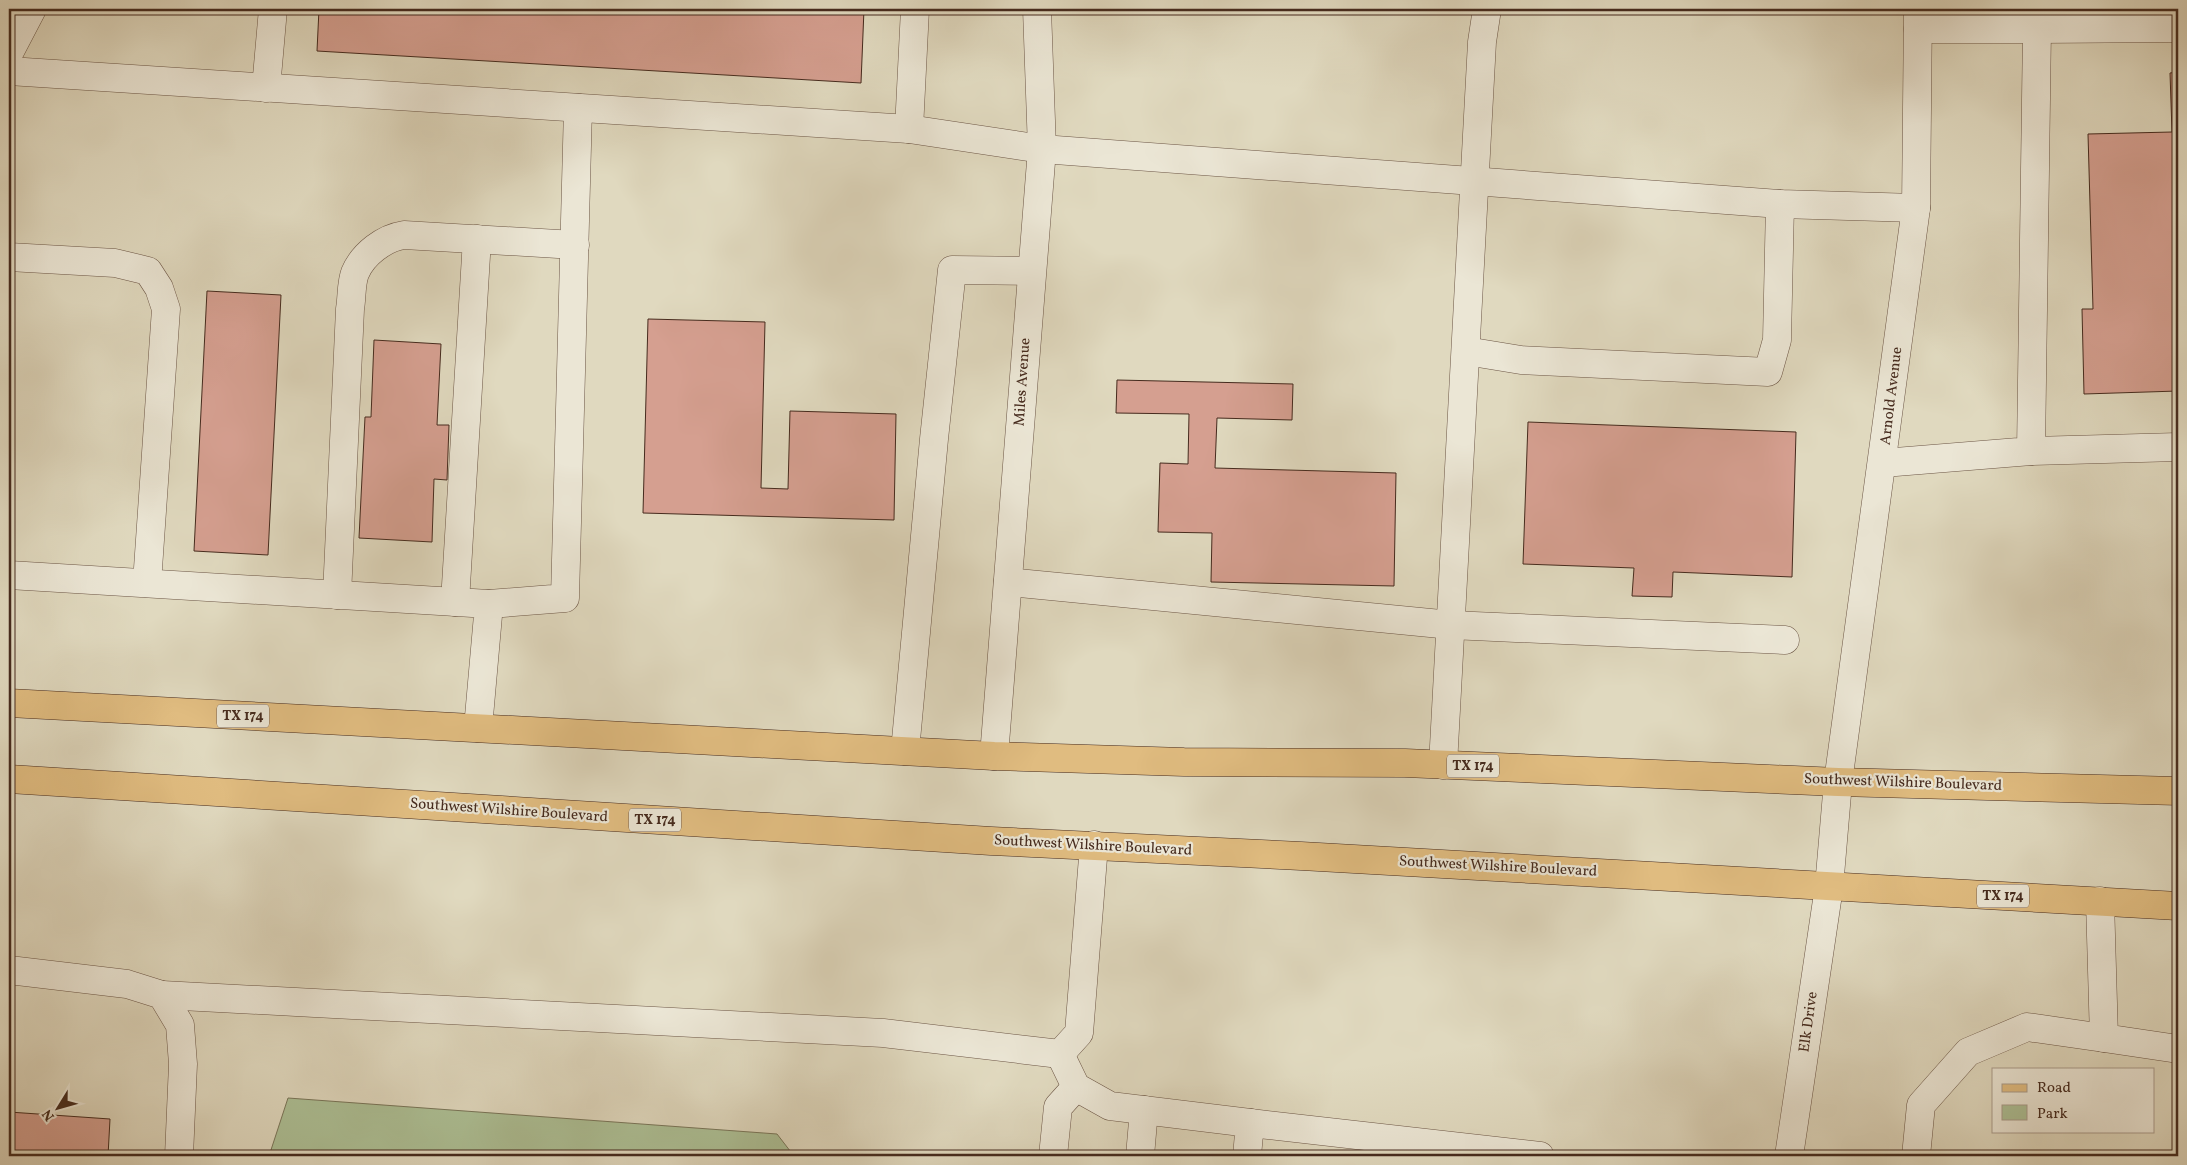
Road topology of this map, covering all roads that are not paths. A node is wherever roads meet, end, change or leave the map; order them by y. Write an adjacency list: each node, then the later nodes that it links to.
1 (32, 9): 9 (street)
2 (273, 9): 11 (street)
3 (915, 9): 13 (street)
4 (1037, 9): 14 (street, Miles Avenue)
5 (1487, 9): 15 (street)
6 (1918, 19): 8 (street); 17 (street, Arnold Avenue)
7 (2178, 28): 8 (street)
8 (2037, 29): 24 (street)
9 (9, 54)
10 (9, 72): 11 (street)
11 (266, 88): 12 (street)
12 (578, 108): 13 (street); 19 (street)
13 (909, 129): 14 (street)
14 (1042, 150): 15 (street); 21 (street, Miles Avenue)
15 (1476, 183): 16 (street); 22 (street)
16 (1780, 204): 17 (street); 22 (street)
17 (1916, 208): 25 (street, Arnold Avenue)
18 (477, 239): 19 (street); 29 (street); 30 (street)
19 (575, 245): 31 (street)
20 (9, 257): 28 (street)
21 (1031, 271): 27 (street, Miles Avenue); 36 (street)
22 (1466, 351): 32 (street)
23 (2178, 447): 24 (street)
24 (2031, 451): 25 (street)
25 (1883, 463): 40 (street, Arnold Avenue)
26 (9, 575): 28 (street)
27 (1008, 582): 32 (street); 37 (street, Miles Avenue)
28 (147, 583): 29 (street)
29 (337, 595): 30 (street)
30 (455, 602): 31 (street)
31 (489, 604): 35 (street)
32 (1451, 625): 33 (street); 38 (street)
33 (1785, 640)
34 (9, 703): 35 (main road, Southwest Wilshire Boulevard / TX 174)
35 (478, 728): 36 (main road, Southwest Wilshire Boulevard / TX 174)
36 (905, 751): 37 (main road, Southwest Wilshire Boulevard / TX 174)
37 (994, 756): 38 (main road, Southwest Wilshire Boulevard / TX 174)
38 (1444, 765): 40 (main road, Southwest Wilshire Boulevard / TX 174)
39 (9, 779): 42 (main road, Southwest Wilshire Boulevard / TX 174)
40 (1838, 782): 41 (main road, Southwest Wilshire Boulevard / TX 174); 43 (street, Arnold Avenue)
41 (2178, 791)
42 (1094, 845): 43 (main road, Southwest Wilshire Boulevard / TX 174); 50 (street)
43 (1829, 887): 44 (main road, Southwest Wilshire Boulevard / TX 174); 59 (street, Elk Drive)
44 (2100, 901): 45 (main road, Southwest Wilshire Boulevard / TX 174); 48 (street)
45 (2178, 906)
46 (9, 970): 47 (street)
47 (162, 995): 50 (street); 54 (street)
48 (2104, 1038): 49 (street); 60 (street)
49 (2178, 1049)
50 (1060, 1054): 51 (street)
51 (1076, 1087): 52 (street); 55 (street)
52 (1144, 1110): 53 (street); 56 (street)
53 (1250, 1122): 57 (street); 58 (street)
54 (179, 1156)
55 (1053, 1156)
56 (1140, 1156)
57 (1247, 1156)
58 (1540, 1156)
59 (1789, 1156)
60 (1916, 1156)

